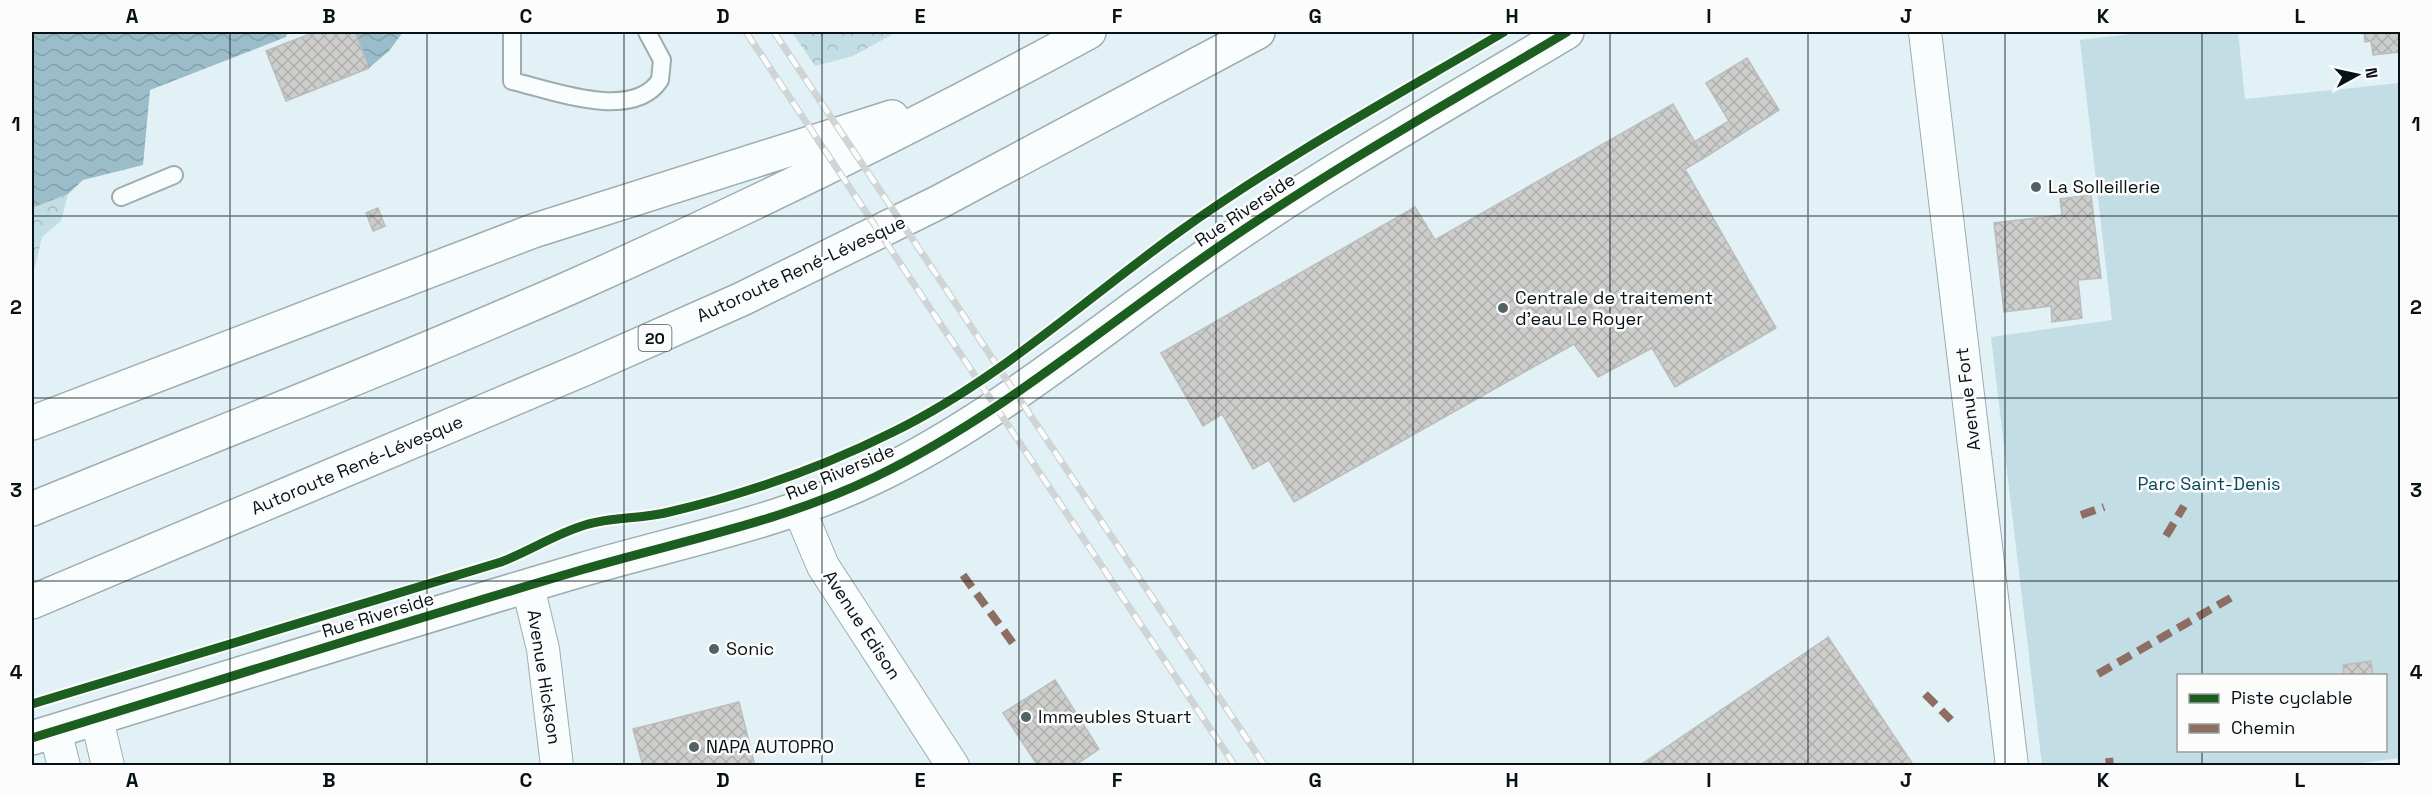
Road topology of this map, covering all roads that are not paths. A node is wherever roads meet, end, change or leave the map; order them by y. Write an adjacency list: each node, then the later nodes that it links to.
1 (512, 32): 2 (lane)
2 (647, 32)
3 (1089, 32): 7 (main road)
4 (1258, 32): 14 (main road, Autoroute René-Lévesque / 20)
5 (1567, 32): 12 (main road, Rue Riverside)
6 (1925, 32): 21 (street, Avenue Fort)
7 (986, 88): 10 (main road); 11 (main road)
8 (174, 175): 9 (lane)
9 (121, 196)
10 (32, 423)
11 (32, 509)
12 (799, 509): 13 (main road, Rue Riverside); 20 (street, Avenue Edison)
13 (528, 587): 15 (main road, Rue Riverside); 19 (street, Avenue Hickson)
14 (32, 602)
15 (97, 719): 16 (main road, Rue Riverside); 18 (street)
16 (43, 735): 17 (street)
17 (64, 765)
18 (108, 765)
19 (557, 765)
20 (954, 765)
21 (2012, 765)

